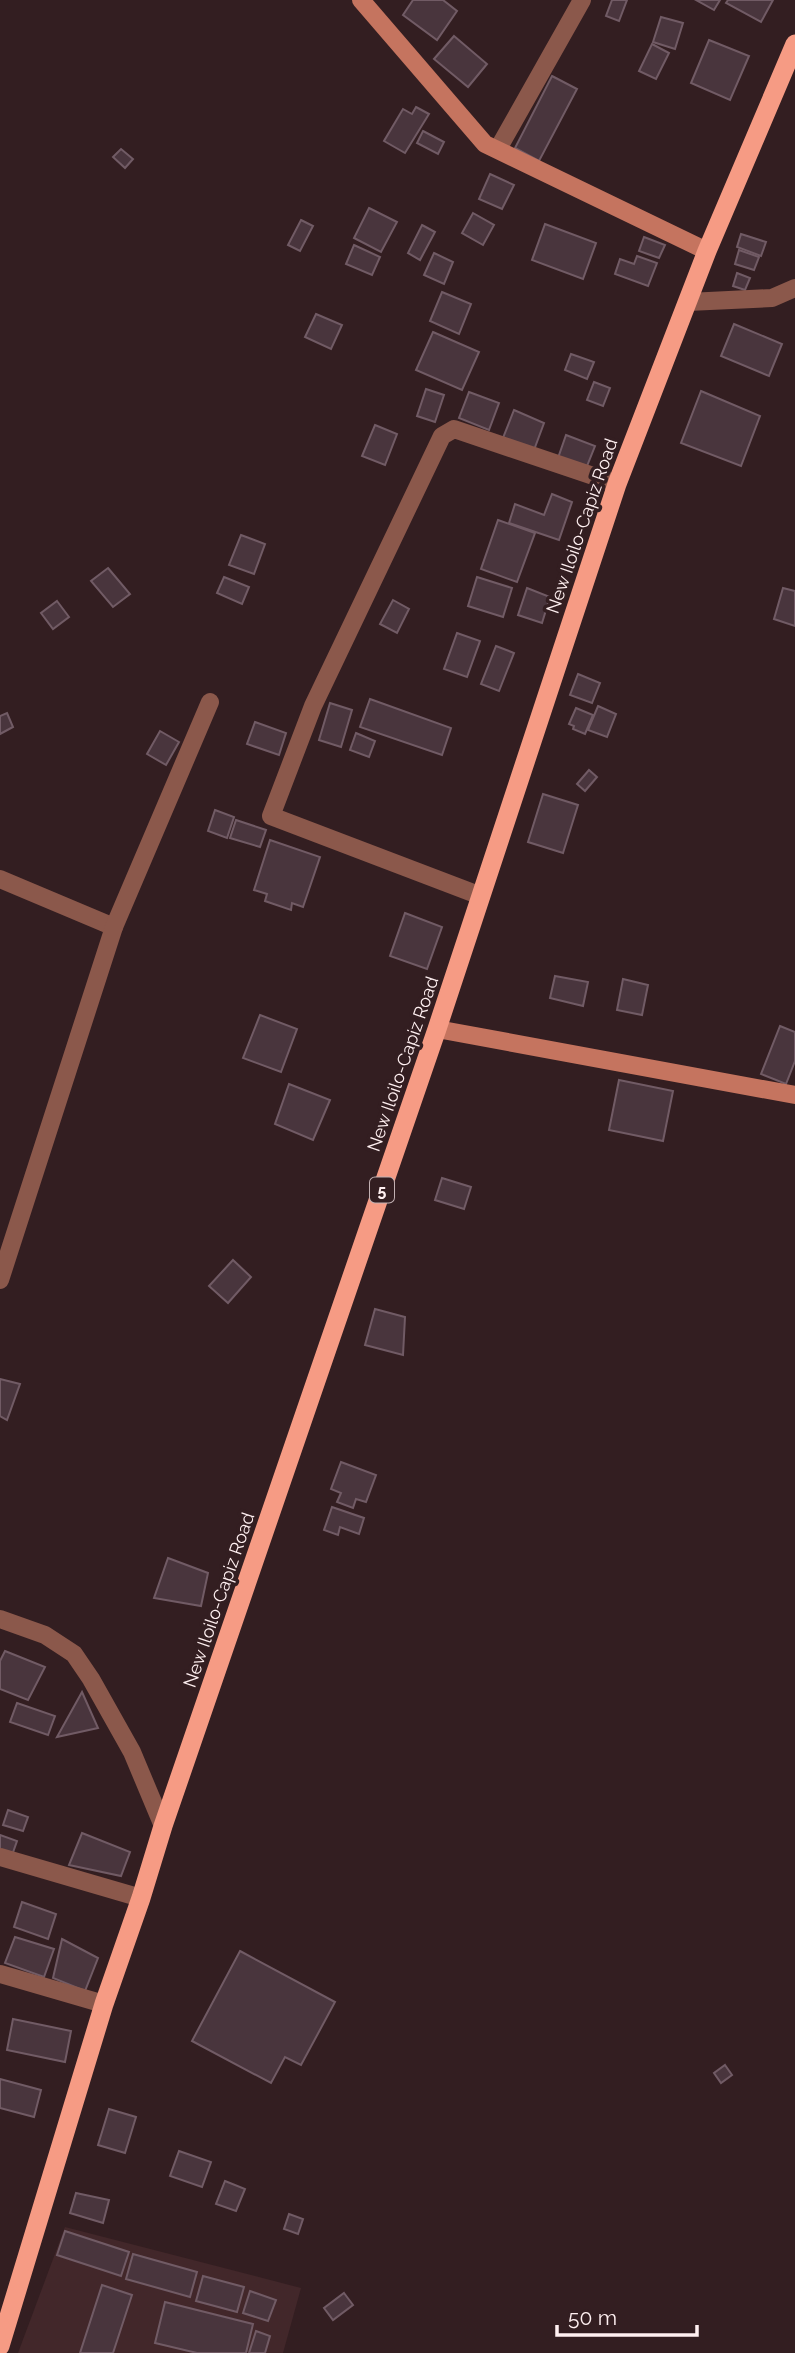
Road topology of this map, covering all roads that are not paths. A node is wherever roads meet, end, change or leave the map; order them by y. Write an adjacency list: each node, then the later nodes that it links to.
1 (360, 0): 4 (main road)
2 (582, 0): 4 (street)
3 (795, 44): 5 (highway, New Iloilo-Capiz Road / 5)
4 (498, 149): 5 (main road)
5 (707, 251): 7 (highway, New Iloilo-Capiz Road / 5)
6 (795, 288): 7 (street)
7 (688, 302): 8 (highway, New Iloilo-Capiz Road / 5)
8 (617, 484): 11 (highway, New Iloilo-Capiz Road / 5); 11 (street)
9 (210, 702): 12 (street)
10 (0, 879): 12 (street)
11 (481, 896): 13 (highway, New Iloilo-Capiz Road / 5)
12 (114, 927): 15 (street)
13 (437, 1029): 14 (main road); 17 (highway, New Iloilo-Capiz Road / 5)
14 (795, 1094)
15 (0, 1280)
16 (0, 1619): 17 (street)
17 (163, 1826): 19 (highway, New Iloilo-Capiz Road / 5)
18 (0, 1857): 19 (street)
19 (141, 1899): 21 (highway, New Iloilo-Capiz Road / 5)
20 (0, 1974): 21 (street)
21 (104, 2004): 22 (highway, New Iloilo-Capiz Road / 5)
22 (0, 2346)

